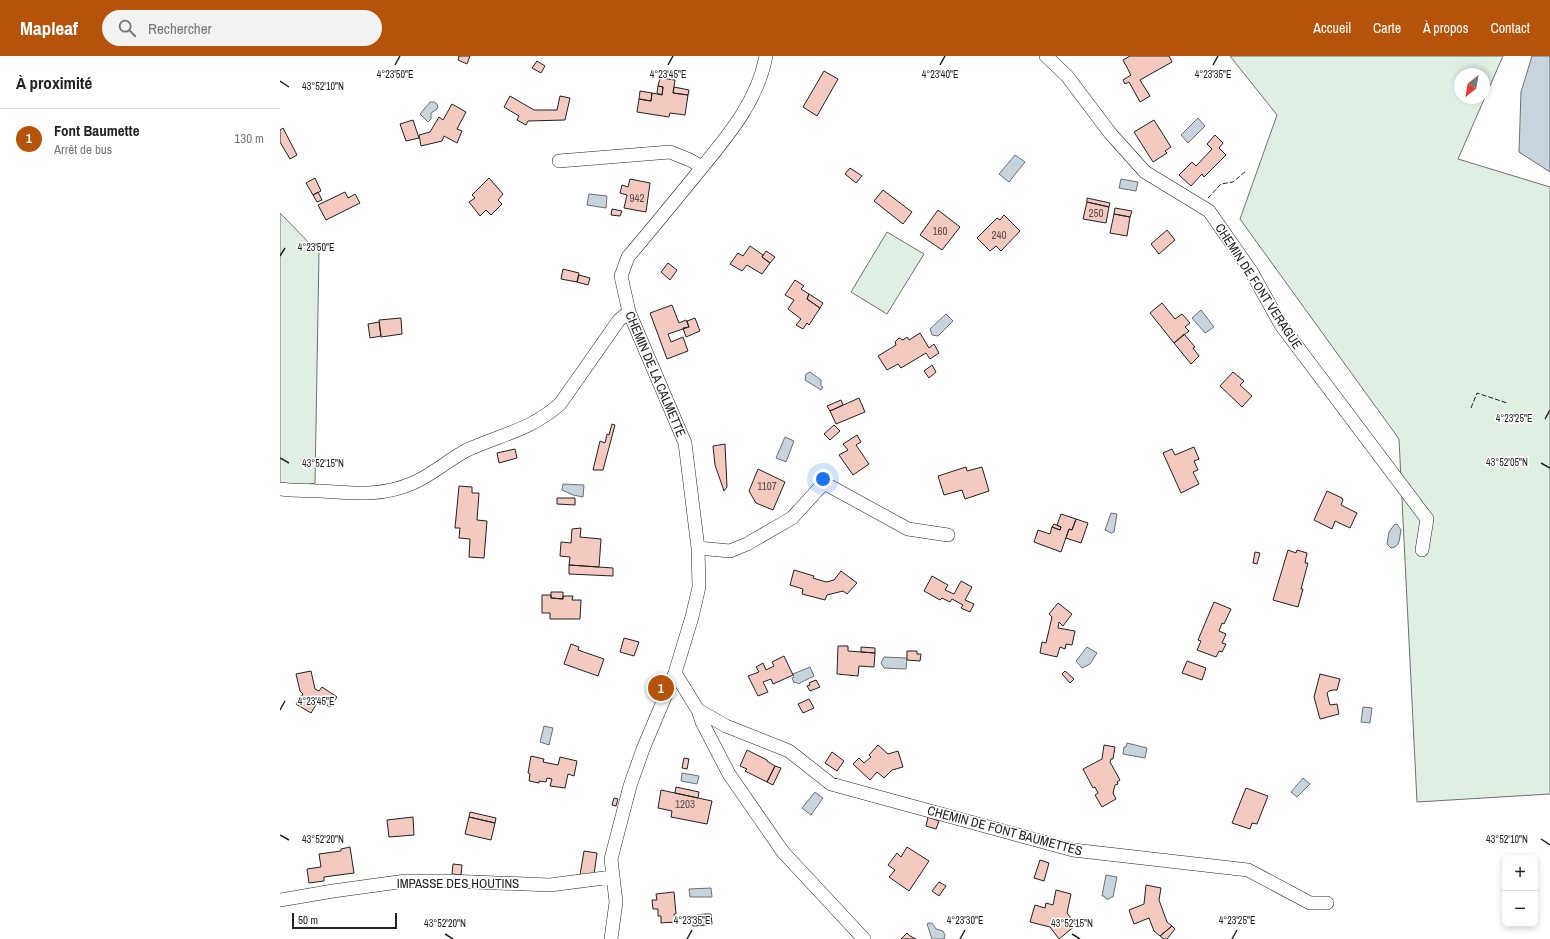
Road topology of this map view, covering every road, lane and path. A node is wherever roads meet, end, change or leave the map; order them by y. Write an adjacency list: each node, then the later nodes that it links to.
1 (766, 56): 4 (street, CHEMIN DE LA CALMETTE)
2 (1046, 56): 9 (street, CHEMIN DE FONT VERAGUE)
3 (559, 161): 4 (street)
4 (702, 167): 5 (street, CHEMIN DE LA CALMETTE)
5 (629, 312): 6 (street); 8 (street, CHEMIN DE LA CALMETTE)
6 (280, 489)
7 (948, 535): 8 (street)
8 (698, 548): 10 (street, CHEMIN DE LA CALMETTE)
9 (1422, 550)
10 (675, 674): 11 (street); 12 (street, CHEMIN DE LA CALMETTE)
11 (698, 710): 14 (street, CHEMIN DE FONT BAUMETTES); 16 (street)
12 (612, 878): 13 (street, IMPASSE DES HOUTINS); 15 (street, CHEMIN DE LA CALMETTE)
13 (280, 900)
14 (1327, 903)
15 (610, 939)
16 (864, 939)

